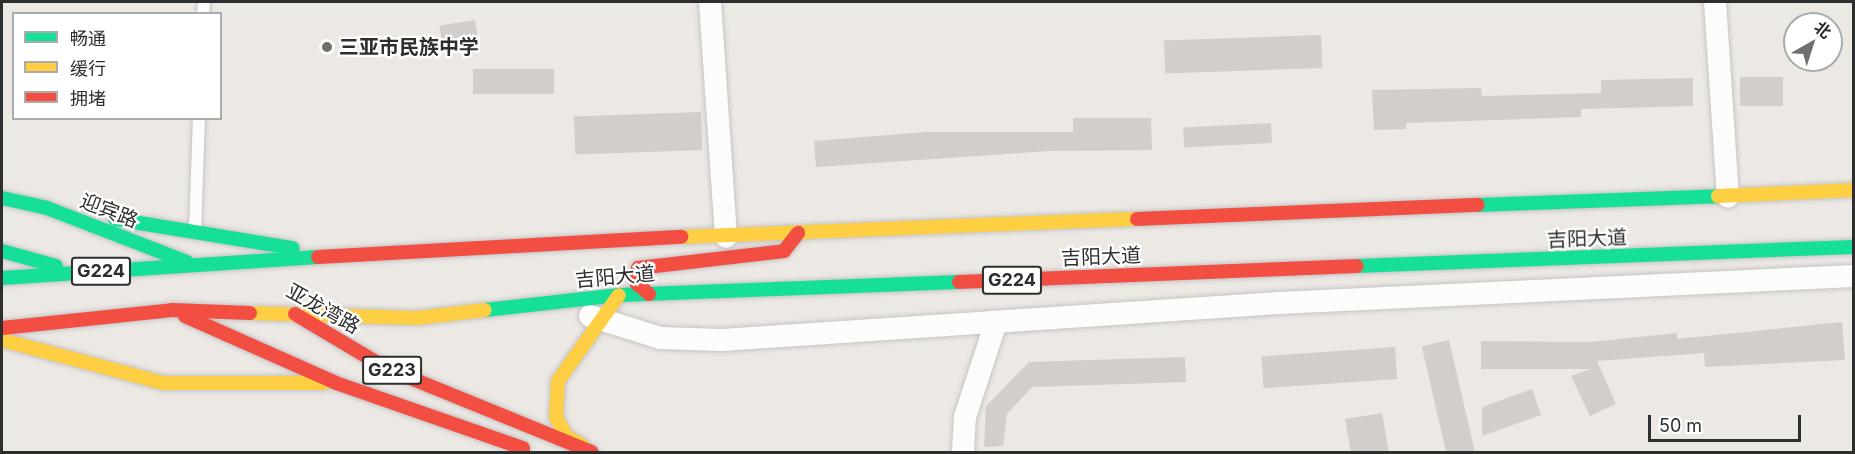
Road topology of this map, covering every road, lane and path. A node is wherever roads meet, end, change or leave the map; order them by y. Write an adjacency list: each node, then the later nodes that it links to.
1 (710, 2): 10 (street)
2 (1715, 2): 5 (street)
3 (200, 120): 8 (lane)
4 (1854, 190): 5 (main road, 吉阳大道 / G224)
5 (1728, 197): 9 (main road, 吉阳大道 / G224)
6 (2, 198): 7 (main road, 迎宾路)
7 (47, 208): 8 (main road); 14 (main road, 迎宾路)
8 (195, 232): 13 (main road)
9 (798, 233): 10 (main road, 吉阳大道 / G224); 20 (main road)
10 (726, 236): 13 (main road, 吉阳大道 / G224)
11 (1850, 247): 16 (lane); 20 (main road, 吉阳大道 / G224)
12 (2, 251): 15 (main road)
13 (345, 256): 14 (main road, 吉阳大道 / G224)
14 (201, 267): 15 (main road, G224); 17 (main road)
15 (78, 272): 18 (main road, G224); 19 (main road)
16 (1854, 274): 28 (street)
17 (221, 277)
18 (2, 278)
19 (110, 285)
20 (649, 294): 21 (main road, 吉阳大道 / G224)
21 (619, 295): 24 (main road, 吉阳大道 / G224); 27 (main road)
22 (261, 296): 26 (main road, 亚龙湾路 / G223)
23 (141, 297): 25 (main road, G223)
24 (552, 302): 26 (main road, 吉阳大道 / G224); 27 (street)
25 (172, 310): 26 (main road, 吉阳大道 / G224); 29 (main road, G224); 31 (main road, G223)
26 (290, 311): 33 (main road, 亚龙湾路 / G223)
27 (601, 320): 28 (street); 33 (main road)
28 (996, 322): 34 (street)
29 (2, 328)
30 (2, 340): 31 (main road)
31 (336, 383): 32 (main road, G223)
32 (536, 453)
33 (593, 453)
34 (963, 453)

